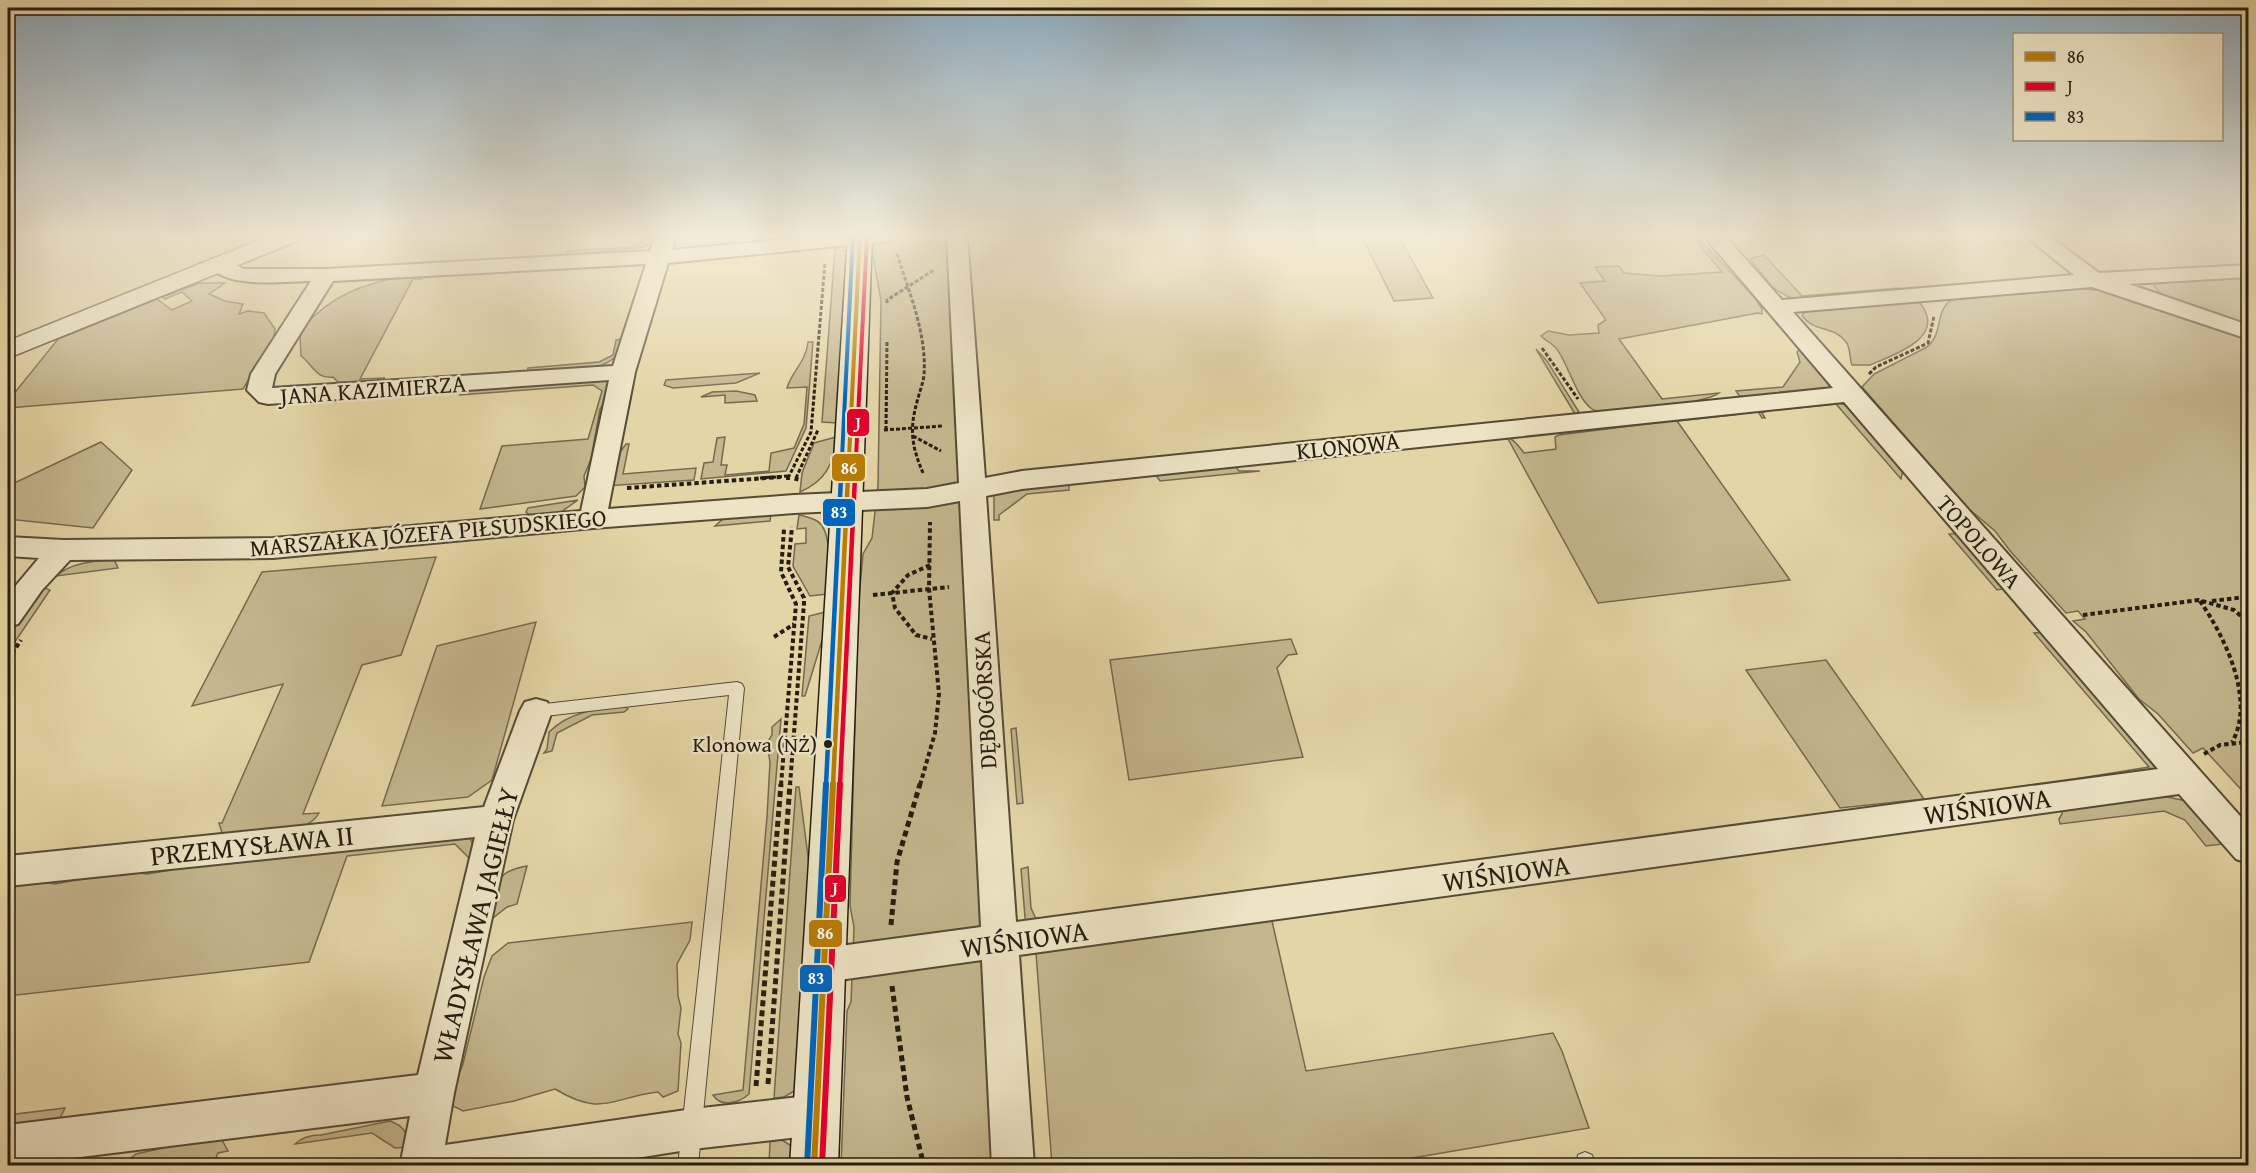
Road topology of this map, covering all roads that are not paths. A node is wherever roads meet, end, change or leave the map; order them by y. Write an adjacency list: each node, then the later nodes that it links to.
1 (156, 290): 11 (main road)
2 (317, 290): 12 (street, JANA KAZIMIERZA)
3 (649, 290): 12 (street)
4 (854, 290): 15 (main road)
5 (960, 290): 14 (street, DĘBOGÓRSKA)
6 (1762, 290): 9 (street, TOPOLOWA)
7 (1986, 290): 9 (street)
8 (2123, 290): 10 (street)
9 (1777, 307): 13 (street, TOPOLOWA)
10 (2248, 332)
11 (8, 350)
12 (623, 372): 16 (street)
13 (1850, 394): 14 (street, KLONOWA); 21 (street, TOPOLOWA)
14 (974, 489): 15 (street, KLONOWA); 25 (street, DĘBOGÓRSKA)
15 (847, 502): 16 (street, MARSZAŁKA JÓZEFA PIŁSUDSKIEGO); 26 (main road)
16 (593, 519): 18 (street, MARSZAŁKA JÓZEFA PIŁSUDSKIEGO)
17 (8, 547): 18 (street, MARSZAŁKA JÓZEFA PIŁSUDSKIEGO)
18 (63, 550): 19 (street)
19 (8, 616)
20 (536, 711): 22 (street, WŁADYSŁAWA JAGIEŁŁY); 29 (lane, WŁADYSŁAWA JAGIEŁŁY)
21 (2178, 770): 23 (street, TOPOLOWA); 25 (street, WIŚNIOWA)
22 (496, 820): 24 (street, PRZEMYSŁAWA II); 27 (street, WŁADYSŁAWA JAGIEŁŁY)
23 (2248, 848)
24 (8, 871)
25 (999, 943): 26 (street, WIŚNIOWA); 34 (street, DĘBOGÓRSKA)
26 (825, 965): 28 (main road)
27 (434, 1093): 30 (street); 31 (street, WŁADYSŁAWA JAGIEŁŁY)
28 (816, 1115): 29 (street); 33 (main road)
29 (691, 1147): 32 (street)
30 (10, 1151)
31 (421, 1166)
32 (444, 1166)
33 (814, 1166)
34 (1013, 1166)

